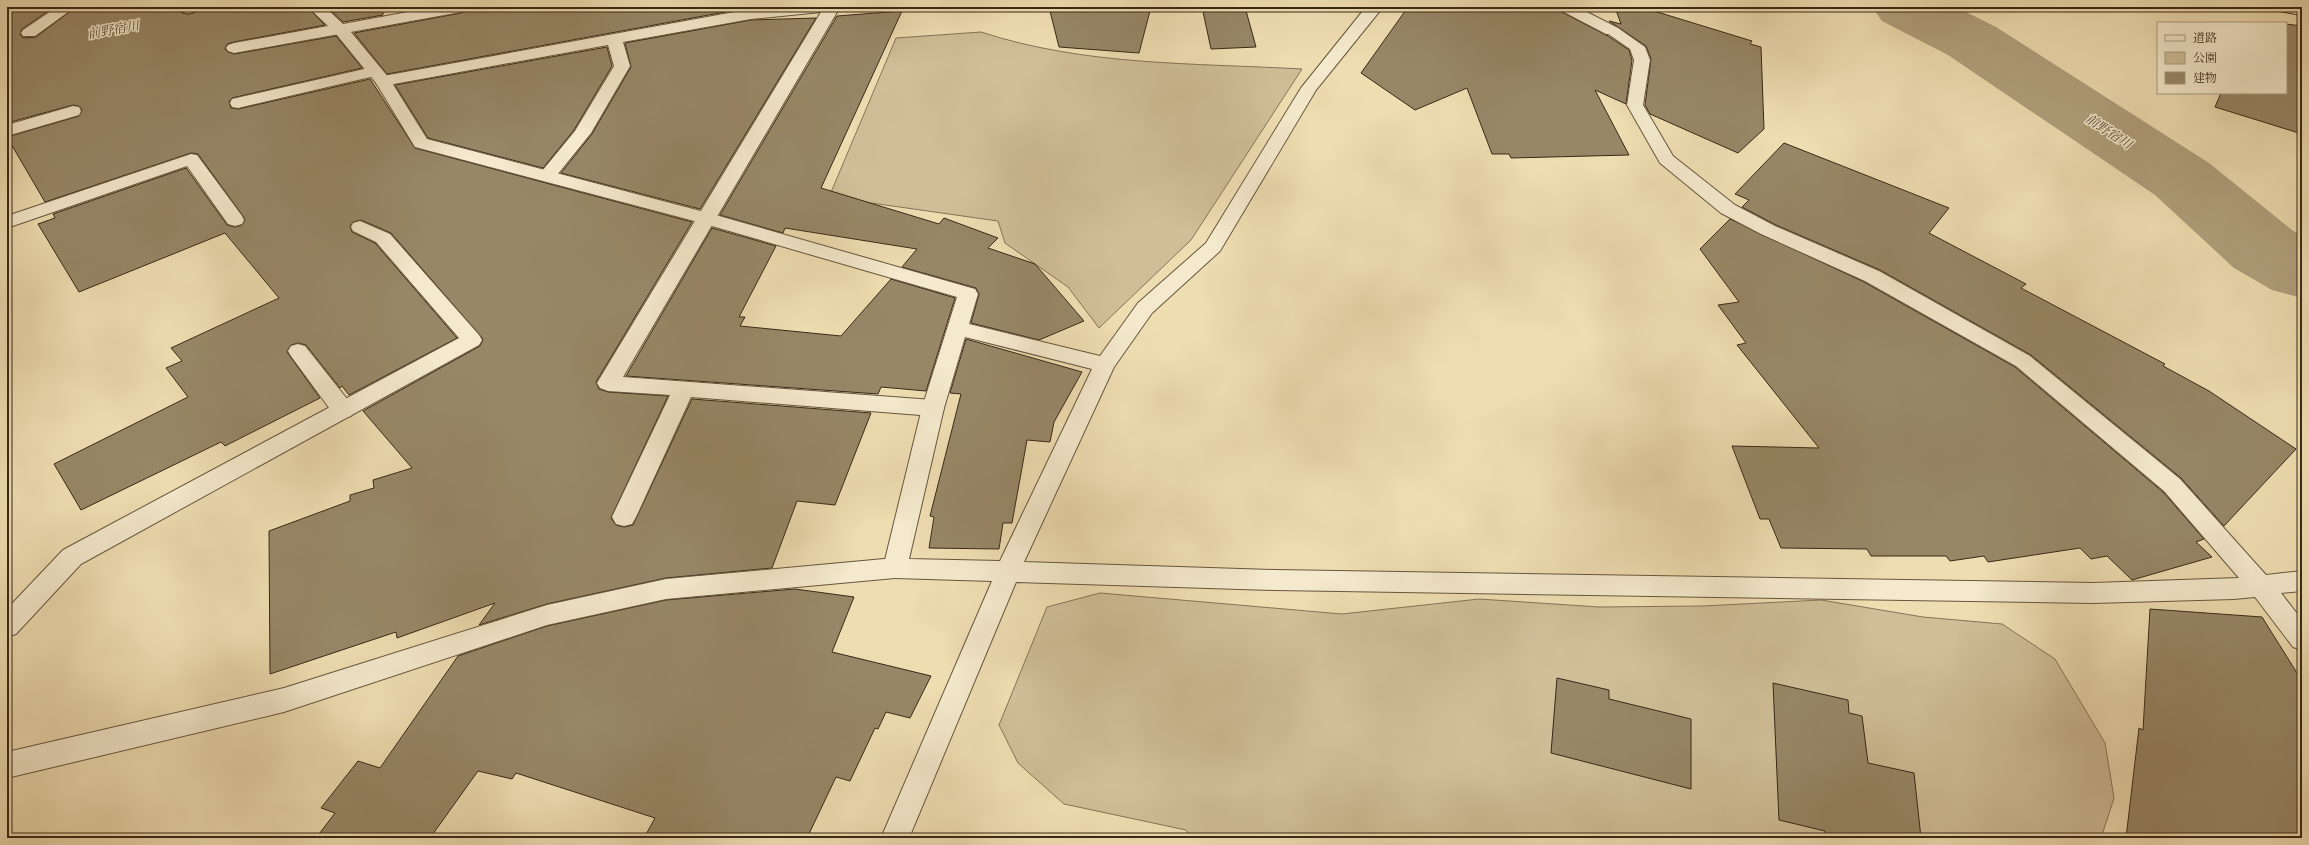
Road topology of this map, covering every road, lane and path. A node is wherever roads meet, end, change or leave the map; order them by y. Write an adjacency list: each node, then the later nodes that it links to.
1 (67, 7): 11 (street)
2 (316, 7): 10 (street)
3 (461, 7): 10 (street)
4 (823, 7): 12 (street)
5 (832, 7): 19 (street)
6 (1375, 7): 25 (street)
7 (1565, 7): 33 (street)
8 (2279, 7): 9 (street)
9 (2302, 10)
10 (340, 29): 13 (street); 14 (street)
11 (29, 33)
12 (614, 39): 14 (street); 18 (street)
13 (234, 48)
14 (378, 76): 15 (street); 18 (street)
15 (238, 103)
16 (73, 110): 17 (street)
17 (7, 131)
18 (547, 176): 19 (street)
19 (705, 218): 23 (street); 26 (street)
20 (235, 220): 21 (street)
21 (7, 222)
22 (360, 227): 28 (street)
23 (959, 329): 25 (street); 27 (street)
24 (298, 351): 28 (street)
25 (1105, 365): 31 (street)
26 (684, 388): 27 (street); 29 (street)
27 (932, 408): 30 (street)
28 (343, 410): 34 (street)
29 (624, 517)
30 (895, 568): 31 (street); 36 (street)
31 (1008, 570): 33 (street); 37 (street)
32 (2302, 581): 33 (street)
33 (2262, 587): 35 (street)
34 (7, 626)
35 (2302, 639)
36 (7, 765)
37 (895, 838)

